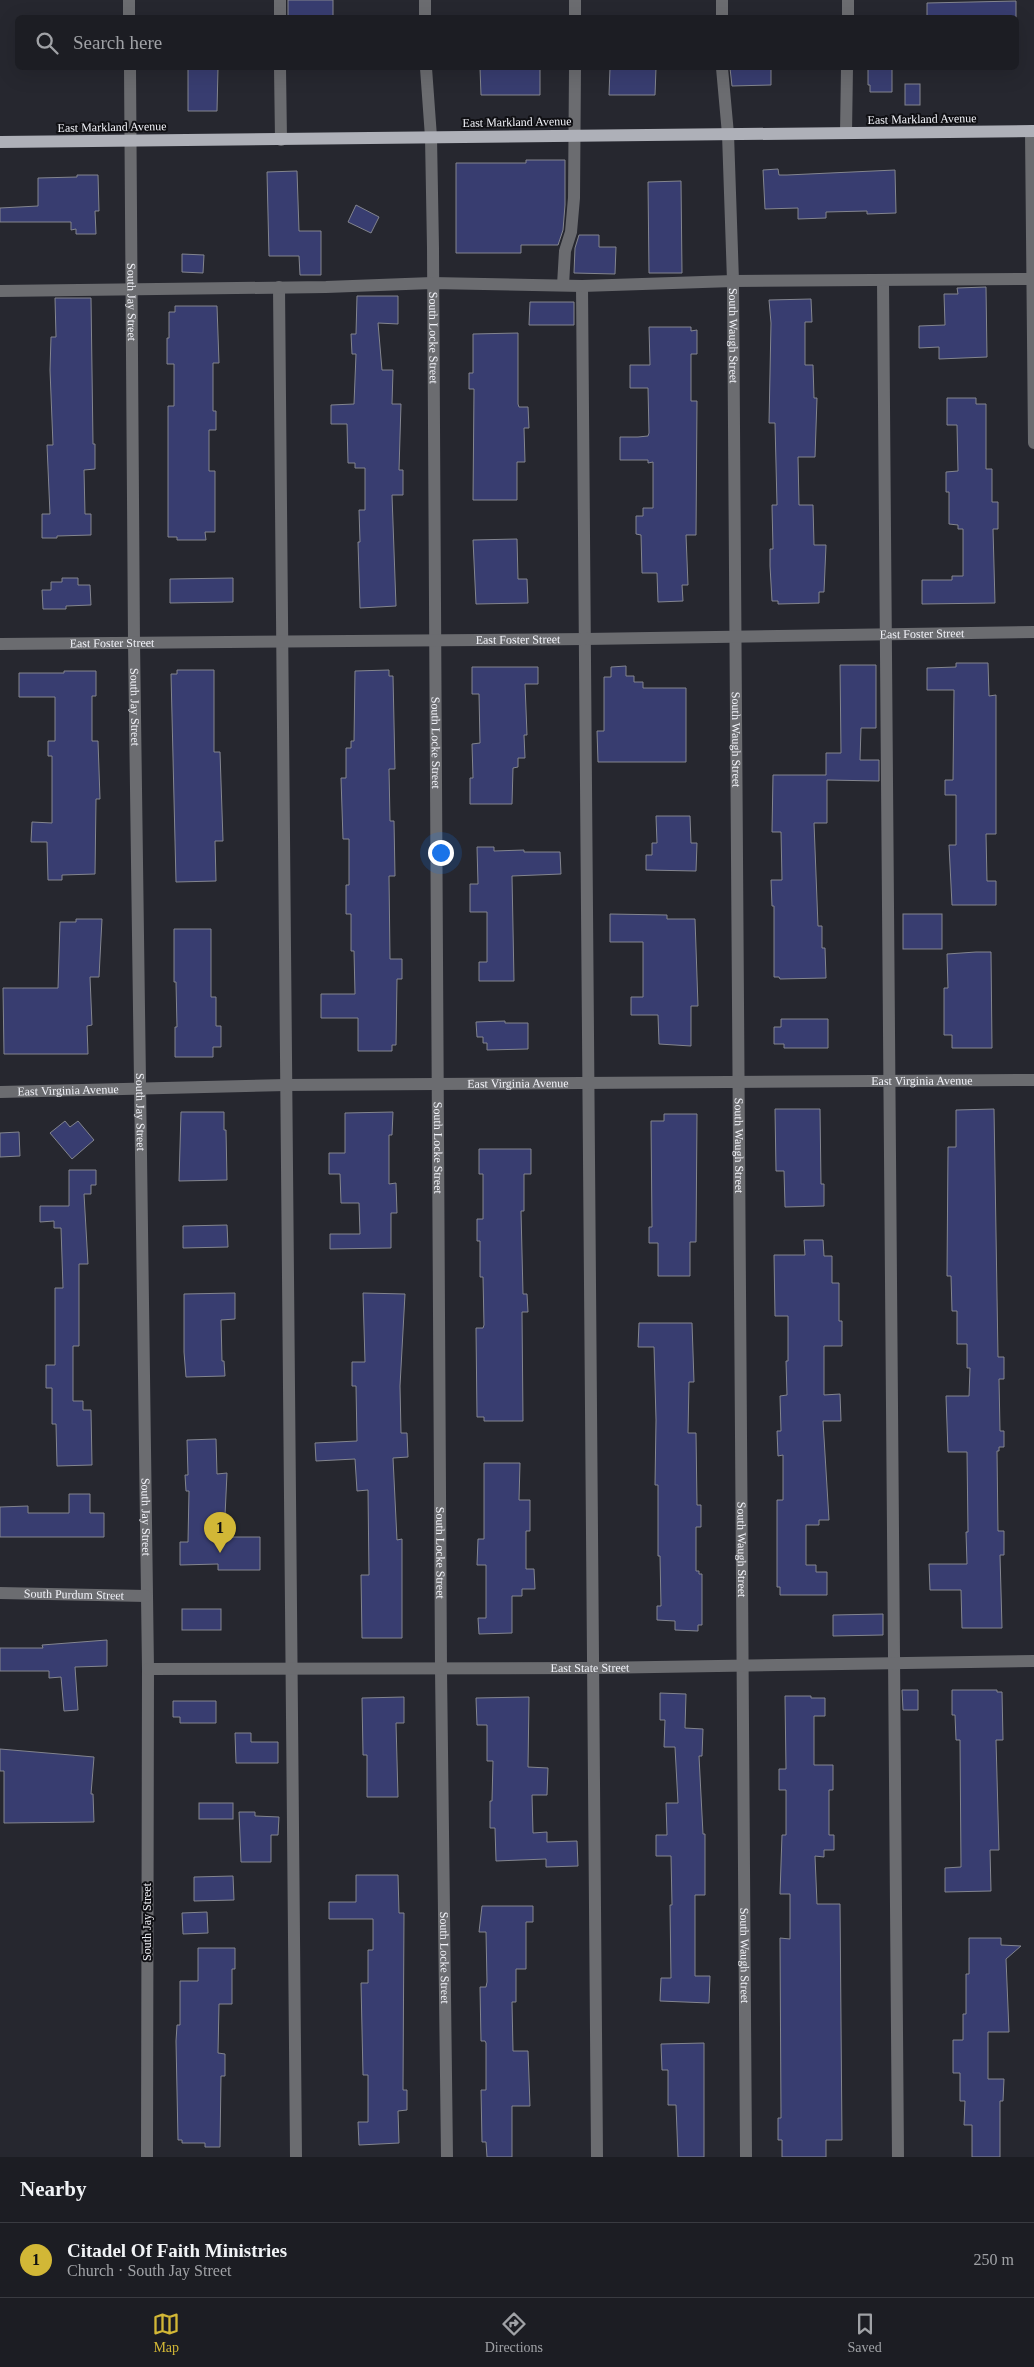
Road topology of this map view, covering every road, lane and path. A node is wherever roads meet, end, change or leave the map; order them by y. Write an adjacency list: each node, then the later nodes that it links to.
1 (129, 0): 7 (street)
2 (280, 0): 8 (street)
3 (425, 0): 9 (street)
4 (576, 0): 10 (street)
5 (722, 0): 11 (street)
6 (848, 0): 12 (street)
7 (129, 15)
8 (280, 15)
9 (425, 15)
10 (576, 15)
11 (722, 15)
12 (848, 15)
13 (130, 70): 25 (street, South Jay Street)
14 (280, 70): 24 (street)
15 (426, 70): 23 (street, South Locke Street)
16 (576, 70): 22 (street)
17 (722, 70): 21 (street, South Waugh Street)
18 (847, 70): 20 (street)
19 (1032, 131): 20 (main road, East Markland Avenue); 27 (street)
20 (846, 133): 21 (main road, East Markland Avenue)
21 (728, 134): 22 (main road, East Markland Avenue); 28 (street, South Waugh Street)
22 (576, 135): 23 (main road, East Markland Avenue); 31 (street)
23 (431, 137): 24 (main road, East Markland Avenue); 30 (street, South Locke Street)
24 (281, 140): 25 (main road, East Markland Avenue)
25 (130, 141): 26 (main road, East Markland Avenue); 34 (street, South Jay Street)
26 (0, 142)
27 (1033, 279): 29 (street); 36 (street)
28 (733, 281): 29 (street); 32 (street); 38 (street, South Waugh Street)
29 (883, 281): 39 (street)
30 (432, 283): 31 (street); 33 (street); 40 (street, South Locke Street)
31 (563, 286): 32 (street)
32 (582, 286): 41 (street)
33 (279, 287): 34 (street); 42 (street)
34 (133, 290): 35 (street); 43 (street, South Jay Street)
35 (0, 291)
36 (1034, 443)
37 (1034, 632): 39 (street, East Foster Street)
38 (736, 635): 39 (street, East Foster Street); 41 (street, East Foster Street); 47 (street, South Waugh Street)
39 (886, 635): 46 (street)
40 (436, 639): 41 (street, East Foster Street); 42 (street, East Foster Street); 48 (street, South Locke Street)
41 (585, 639): 49 (street)
42 (283, 640): 43 (street, East Foster Street); 50 (street)
43 (134, 642): 44 (street, East Foster Street); 51 (street, South Jay Street)
44 (0, 644)
45 (1034, 1080): 46 (street, East Virginia Avenue)
46 (889, 1081): 47 (street, East Virginia Avenue); 56 (street)
47 (739, 1083): 49 (street, East Virginia Avenue); 57 (street, South Waugh Street)
48 (439, 1084): 49 (street, East Virginia Avenue); 50 (street, East Virginia Avenue); 61 (street, South Locke Street)
49 (589, 1084): 59 (street)
50 (286, 1086): 51 (street, East Virginia Avenue); 58 (street)
51 (140, 1090): 52 (street, East Virginia Avenue); 54 (street, South Jay Street)
52 (0, 1092)
53 (0, 1593): 54 (street, South Purdum Street)
54 (146, 1596): 60 (street, South Jay Street)
55 (1034, 1661): 56 (street, East State Street)
56 (894, 1664): 57 (street, East State Street); 67 (street)
57 (742, 1665): 59 (street, East State Street); 66 (street, South Waugh Street)
58 (291, 1668): 60 (street, East State Street); 61 (street, East State Street); 63 (street)
59 (593, 1668): 61 (street, East State Street); 65 (street)
60 (148, 1669): 62 (street, South Jay Street)
61 (441, 1669): 64 (street, South Locke Street)
62 (147, 2157)
63 (296, 2157)
64 (447, 2157)
65 (597, 2157)
66 (746, 2157)
67 (898, 2157)

